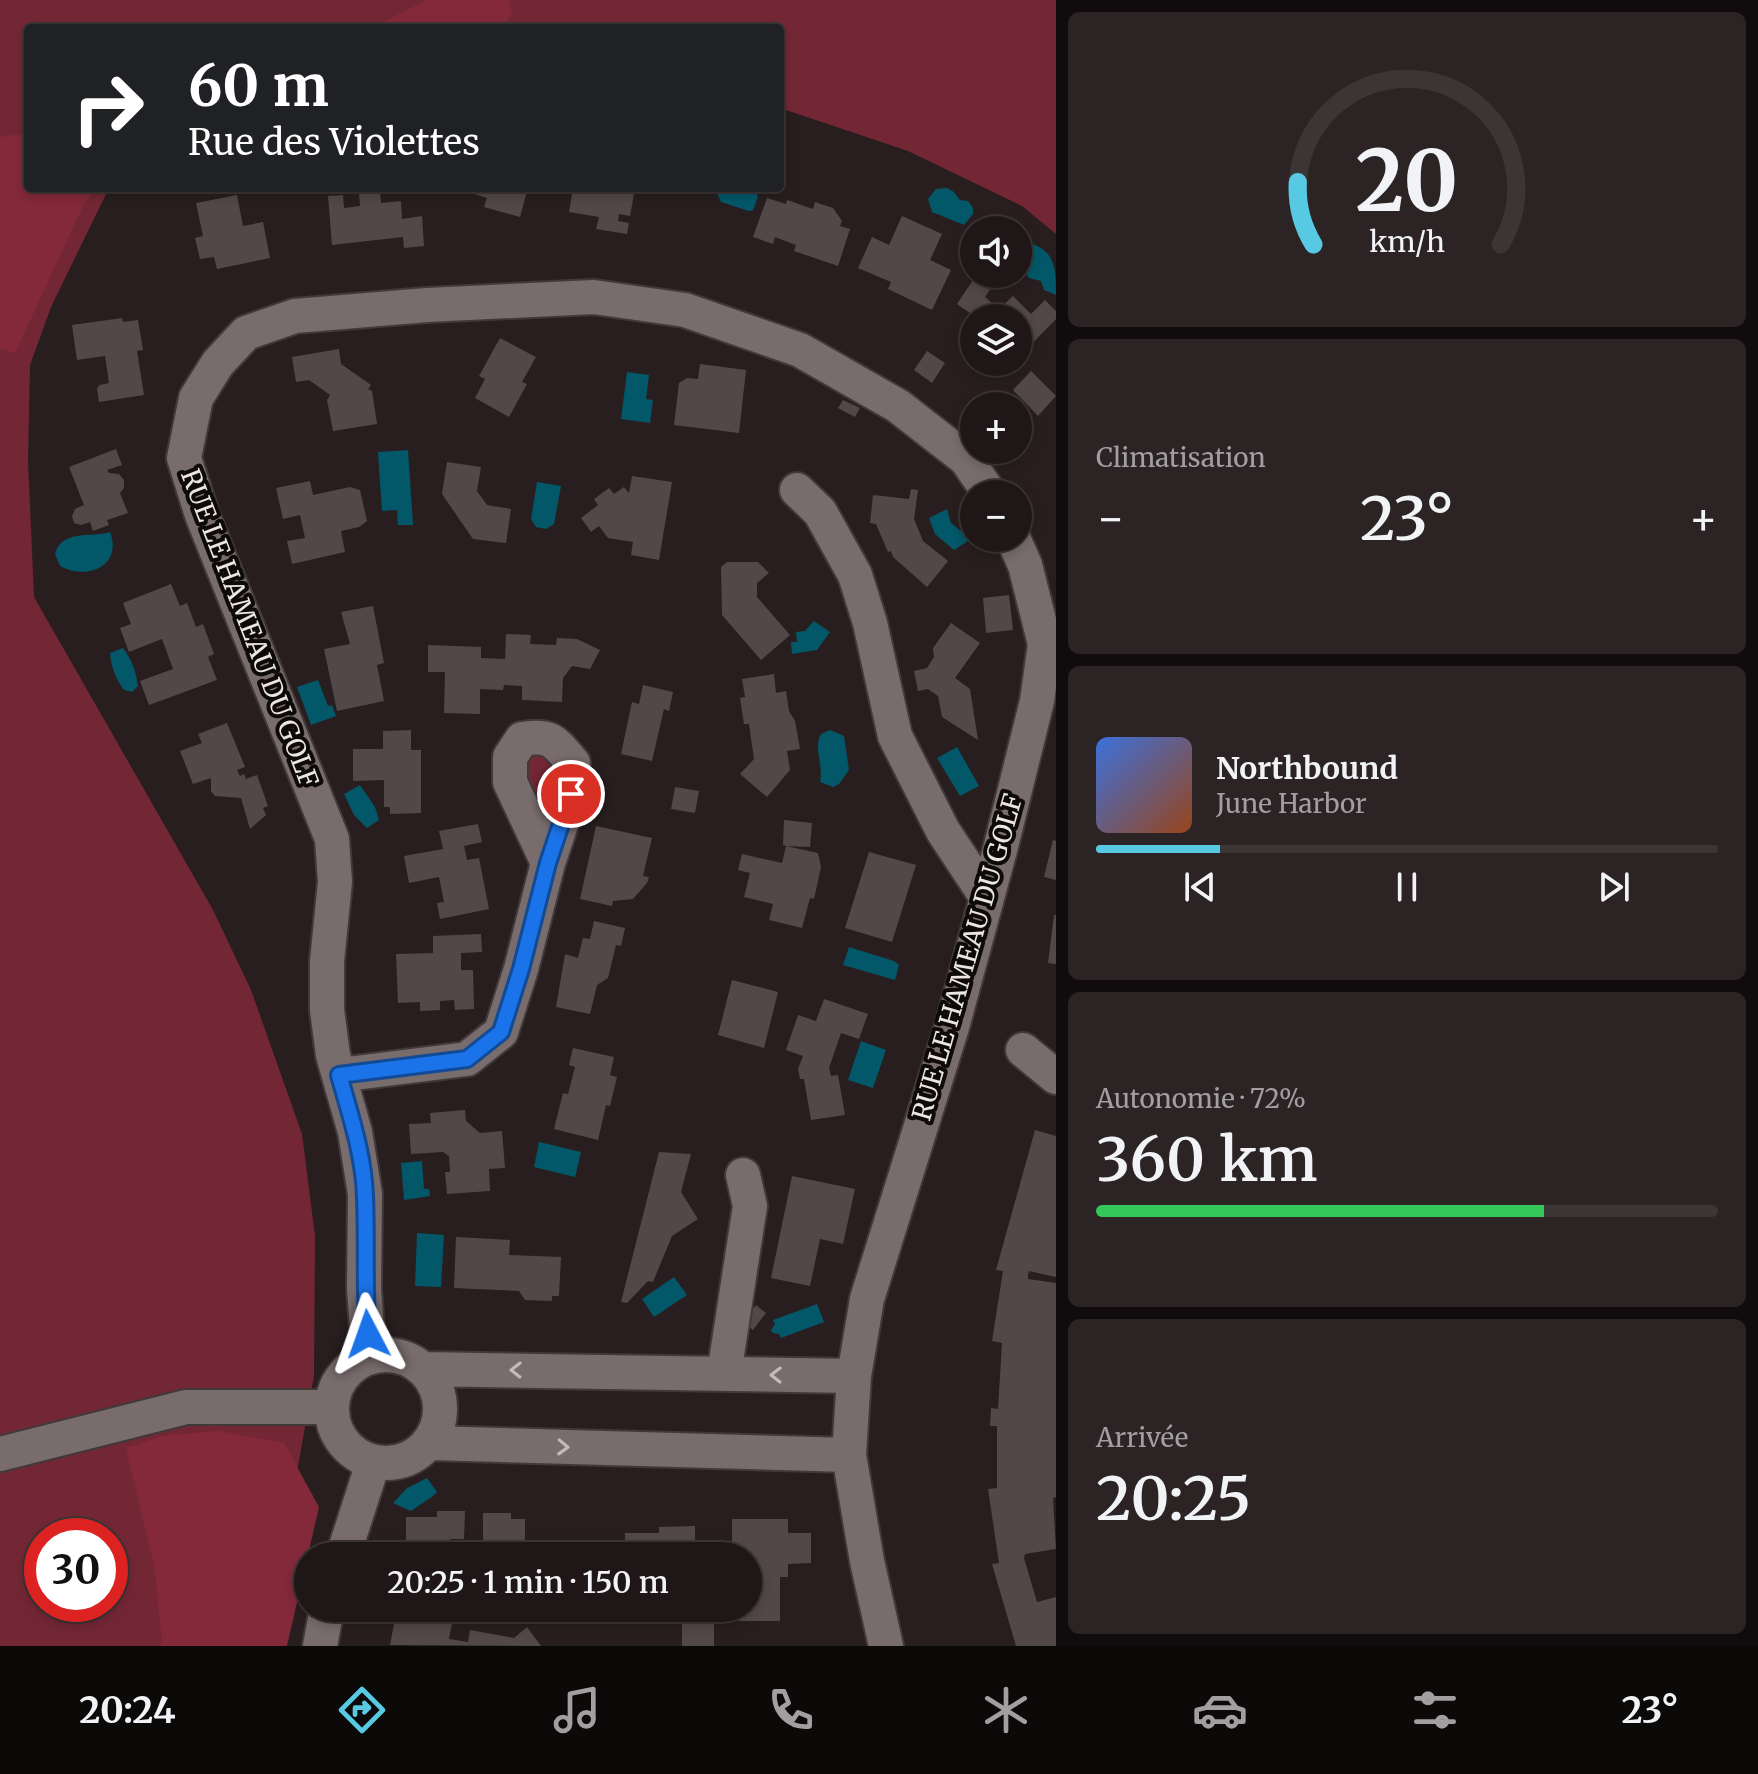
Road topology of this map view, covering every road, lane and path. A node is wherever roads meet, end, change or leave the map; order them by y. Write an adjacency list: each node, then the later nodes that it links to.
1 (980, 480): 7 (street, RUE LE HAMEAU DU GOLF)
2 (797, 490): 5 (street)
3 (1019, 552): 5 (street, RUE LE HAMEAU DU GOLF)
4 (548, 863): 7 (street)
5 (986, 896): 13 (street, RUE LE HAMEAU DU GOLF)
6 (1023, 1050): 8 (street)
7 (339, 1075): 10 (street, RUE LE HAMEAU DU GOLF)
8 (1056, 1077)
9 (743, 1175): 12 (street)
10 (369, 1356): 11 (street); 14 (street)
11 (423, 1369): 12 (street, one-way to 11); 15 (street)
12 (724, 1374): 13 (street, one-way to 12)
13 (854, 1376): 17 (street, RUE LE HAMEAU DU GOLF)
14 (330, 1407): 16 (street); 18 (street)
15 (430, 1443): 17 (street, one-way to 17); 18 (street)
16 (0, 1454)
17 (849, 1455): 22 (street, RUE LE HAMEAU DU GOLF)
18 (373, 1463): 19 (street)
19 (348, 1542)
20 (324, 1622): 21 (street)
21 (320, 1646)
22 (886, 1646)

